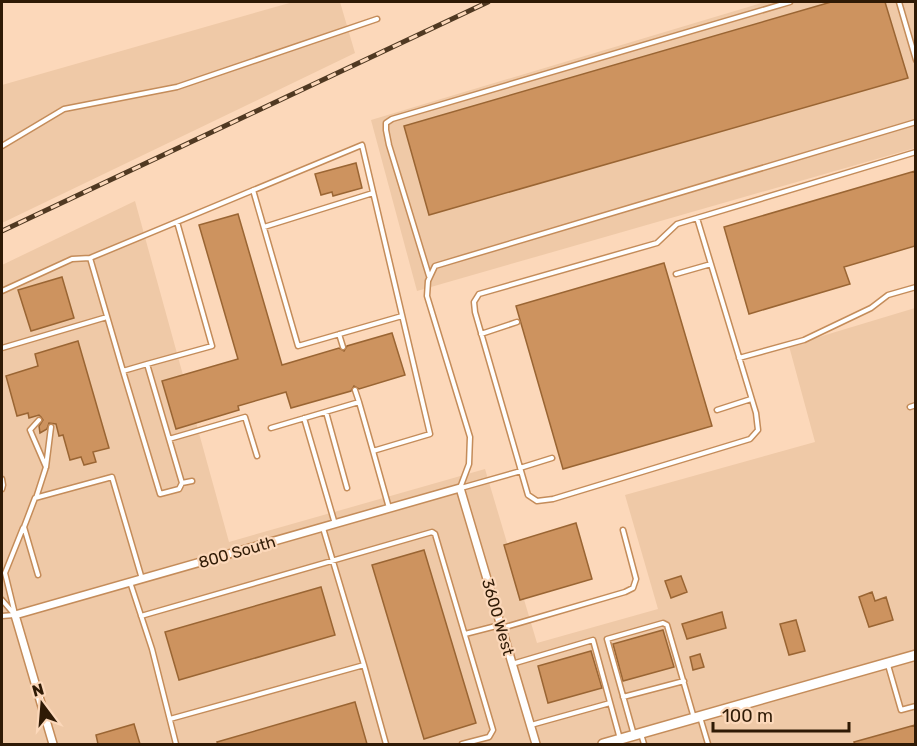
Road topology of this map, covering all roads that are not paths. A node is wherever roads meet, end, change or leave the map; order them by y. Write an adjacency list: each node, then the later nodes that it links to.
1 (790, 2): 16 (lane)
2 (898, 2): 4 (lane)
3 (377, 19): 6 (lane)
4 (915, 60)
5 (915, 122): 16 (lane)
6 (2, 146)
7 (915, 152): 10 (lane)
8 (253, 190): 9 (lane); 11 (lane); 12 (lane)
9 (373, 193): 12 (lane); 20 (lane)
10 (697, 218): 14 (lane); 22 (lane)
11 (177, 222): 13 (lane); 27 (lane)
12 (264, 227): 23 (lane)
13 (90, 258): 18 (lane); 19 (lane)
14 (711, 264): 15 (lane); 26 (lane)
15 (676, 274)
16 (429, 277): 49 (lane)
17 (915, 287): 26 (lane)
18 (2, 291)
19 (107, 316): 25 (lane); 28 (lane)
20 (402, 316): 23 (lane); 39 (lane)
21 (517, 322): 22 (lane)
22 (481, 333): 43 (lane)
23 (339, 334): 24 (lane)
24 (343, 347)
25 (2, 348)
26 (739, 358): 30 (lane)
27 (147, 364): 28 (lane); 38 (lane)
28 (123, 371): 46 (lane)
29 (355, 390): 31 (lane)
30 (751, 399): 32 (lane); 43 (lane)
31 (358, 402): 33 (lane); 39 (lane)
32 (717, 410)
33 (326, 412): 34 (lane); 47 (lane)
34 (304, 418): 37 (lane); 52 (lane)
35 (39, 420): 42 (lane)
36 (51, 427): 42 (lane)
37 (271, 428)
38 (169, 439): 40 (lane); 46 (lane)
39 (373, 451): 51 (lane)
40 (257, 456)
41 (552, 458): 43 (lane)
42 (46, 467): 50 (lane)
43 (520, 469): 49 (lane)
44 (2, 479): 48 (lane)
45 (192, 481): 46 (lane)
46 (182, 483)
47 (347, 488)
48 (2, 489)
49 (460, 489): 51 (street, 800 South); 64 (street, 3600 West)
50 (35, 498): 53 (lane); 58 (lane)
51 (389, 509): 52 (street, 800 South)
52 (335, 524): 54 (street, 800 South)
53 (24, 527): 57 (lane); 62 (lane)
54 (323, 527): 56 (lane); 58 (street, 800 South)
55 (623, 530): 64 (lane)
56 (333, 560): 63 (lane); 65 (lane); 68 (lane)
57 (38, 575)
58 (142, 579): 59 (street, 800 South)
59 (130, 582): 62 (street, 800 South); 63 (lane)
60 (2, 600): 62 (lane)
61 (2, 615): 62 (lane)
62 (15, 615): 78 (street)
63 (141, 616): 75 (lane)
64 (501, 626): 65 (lane); 69 (street, 3600 West)
65 (465, 634): 81 (lane)
66 (915, 655): 67 (street)
67 (888, 663): 73 (lane); 74 (street)
68 (364, 664): 75 (lane); 80 (lane)
69 (512, 664): 72 (lane); 76 (street, 3600 West)
70 (684, 681): 71 (lane); 71 (lane); 74 (lane)
71 (623, 697): 77 (lane)
72 (610, 703): 76 (lane); 77 (lane)
73 (915, 706)
74 (697, 717): 77 (street); 85 (lane)
75 (170, 719): 79 (lane)
76 (530, 725): 82 (street, 3600 West)
77 (629, 738): 83 (street); 84 (lane)
78 (53, 744)
79 (176, 744)
80 (386, 744)
81 (462, 744)
82 (536, 744)
83 (603, 744)
84 (644, 744)
85 (708, 744)

